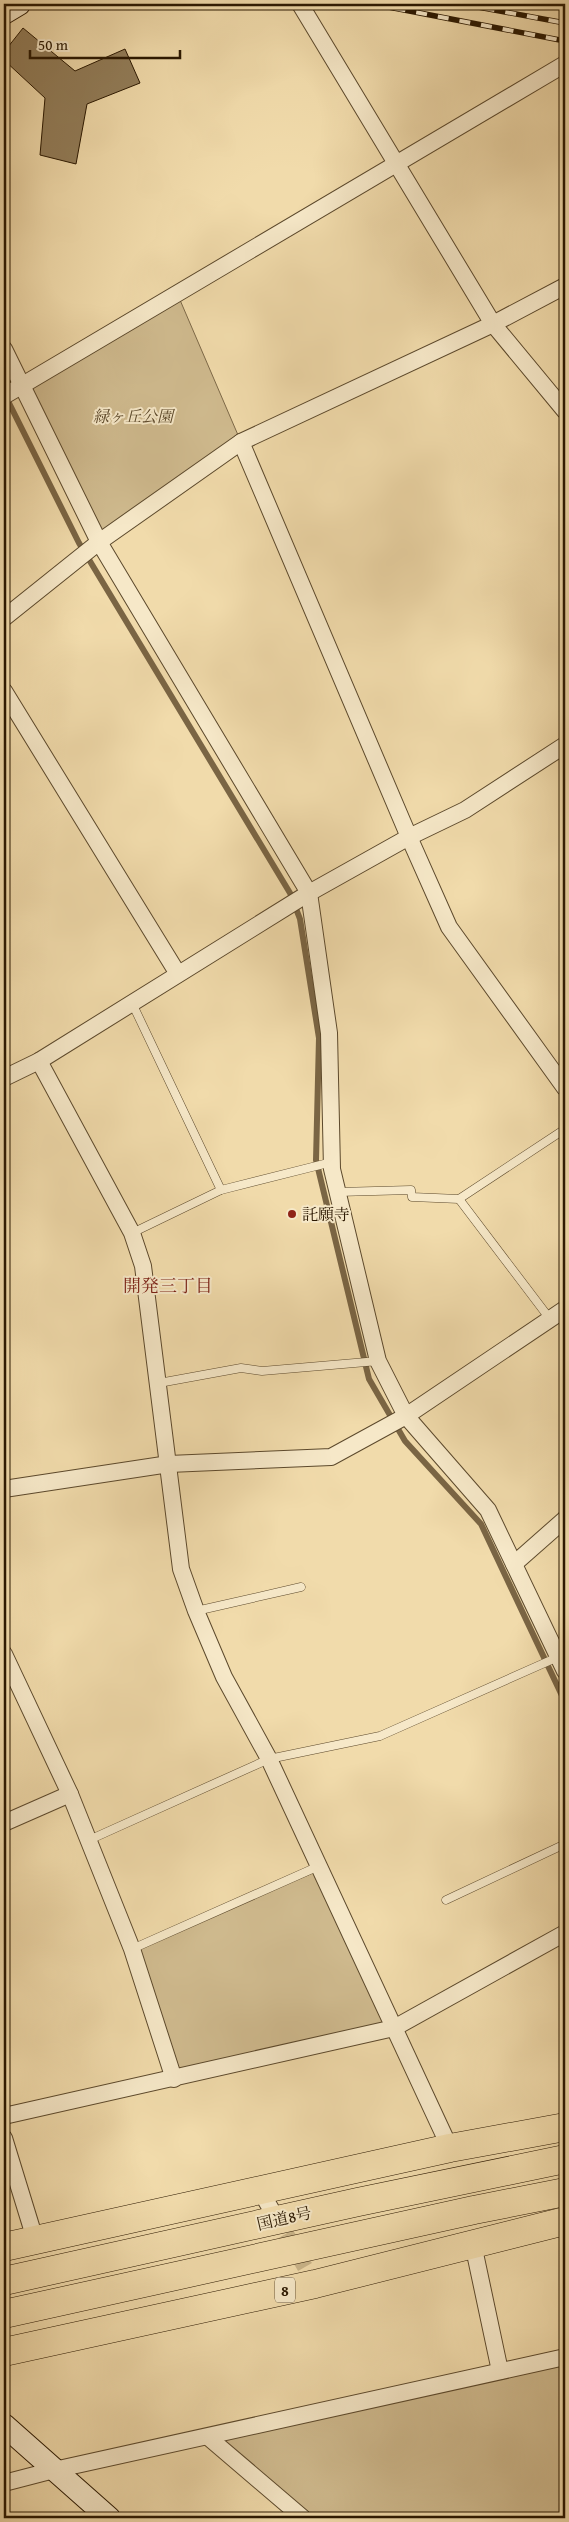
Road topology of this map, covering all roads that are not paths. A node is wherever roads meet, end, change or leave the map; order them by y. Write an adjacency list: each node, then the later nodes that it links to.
1 (19, 4): 3 (street)
2 (300, 4): 5 (street)
3 (4, 13)
4 (565, 64): 5 (street)
5 (397, 164): 7 (street); 9 (street)
6 (565, 286): 7 (street)
7 (493, 324): 11 (street); 12 (street)
8 (4, 349): 9 (street)
9 (21, 385): 10 (street); 13 (street)
10 (4, 396)
11 (565, 412)
12 (241, 442): 13 (street); 17 (street)
13 (99, 542): 14 (street); 18 (street)
14 (4, 618)
15 (4, 691): 19 (street)
16 (565, 745): 17 (street)
17 (408, 837): 18 (street); 23 (street)
18 (309, 893): 19 (street); 25 (street)
19 (178, 974): 20 (street)
20 (132, 1003): 21 (street); 26 (lane)
21 (39, 1061): 22 (street); 29 (street)
22 (4, 1078)
23 (565, 1088)
24 (565, 1129): 28 (lane)
25 (332, 1162): 26 (lane); 27 (street)
26 (221, 1190): 29 (lane)
27 (338, 1192): 28 (lane); 32 (street)
28 (459, 1199): 31 (lane)
29 (132, 1233): 33 (street)
30 (565, 1308): 31 (street)
31 (550, 1319): 34 (street)
32 (378, 1361): 33 (lane); 34 (street)
33 (158, 1383): 35 (street)
34 (406, 1416): 35 (street); 38 (street)
35 (170, 1464): 36 (street); 40 (street)
36 (4, 1490)
37 (565, 1519): 38 (street)
38 (514, 1564): 42 (street)
39 (301, 1586): 40 (lane)
40 (196, 1611): 43 (street)
41 (4, 1654): 44 (street)
42 (562, 1664): 43 (lane)
43 (269, 1759): 46 (lane); 48 (street)
44 (70, 1794): 45 (street); 46 (street)
45 (4, 1823)
46 (88, 1840): 51 (street)
47 (565, 1844): 49 (lane)
48 (319, 1866): 51 (lane); 52 (street)
49 (446, 1900)
50 (565, 1933): 52 (street)
51 (132, 1949): 53 (street)
52 (394, 2028): 53 (street); 57 (street)
53 (174, 2079): 54 (street)
54 (4, 2116)
55 (565, 2127): 57 (highway)
56 (4, 2138): 61 (street)
57 (450, 2148): 61 (highway)
58 (565, 2158): 64 (highway, 国道8号)
59 (565, 2192): 65 (highway, 国道8号 / 8)
60 (565, 2221): 62 (highway, 8)
61 (35, 2239): 63 (highway)
62 (473, 2244): 66 (highway, 8); 68 (street)
63 (4, 2247)
64 (4, 2281)
65 (4, 2314)
66 (4, 2352)
67 (565, 2357): 68 (street)
68 (500, 2371): 70 (street)
69 (4, 2425): 71 (street)
70 (208, 2437): 71 (street); 74 (street)
71 (54, 2470): 72 (street); 73 (street)
72 (4, 2483)
73 (109, 2518)
74 (303, 2518)

